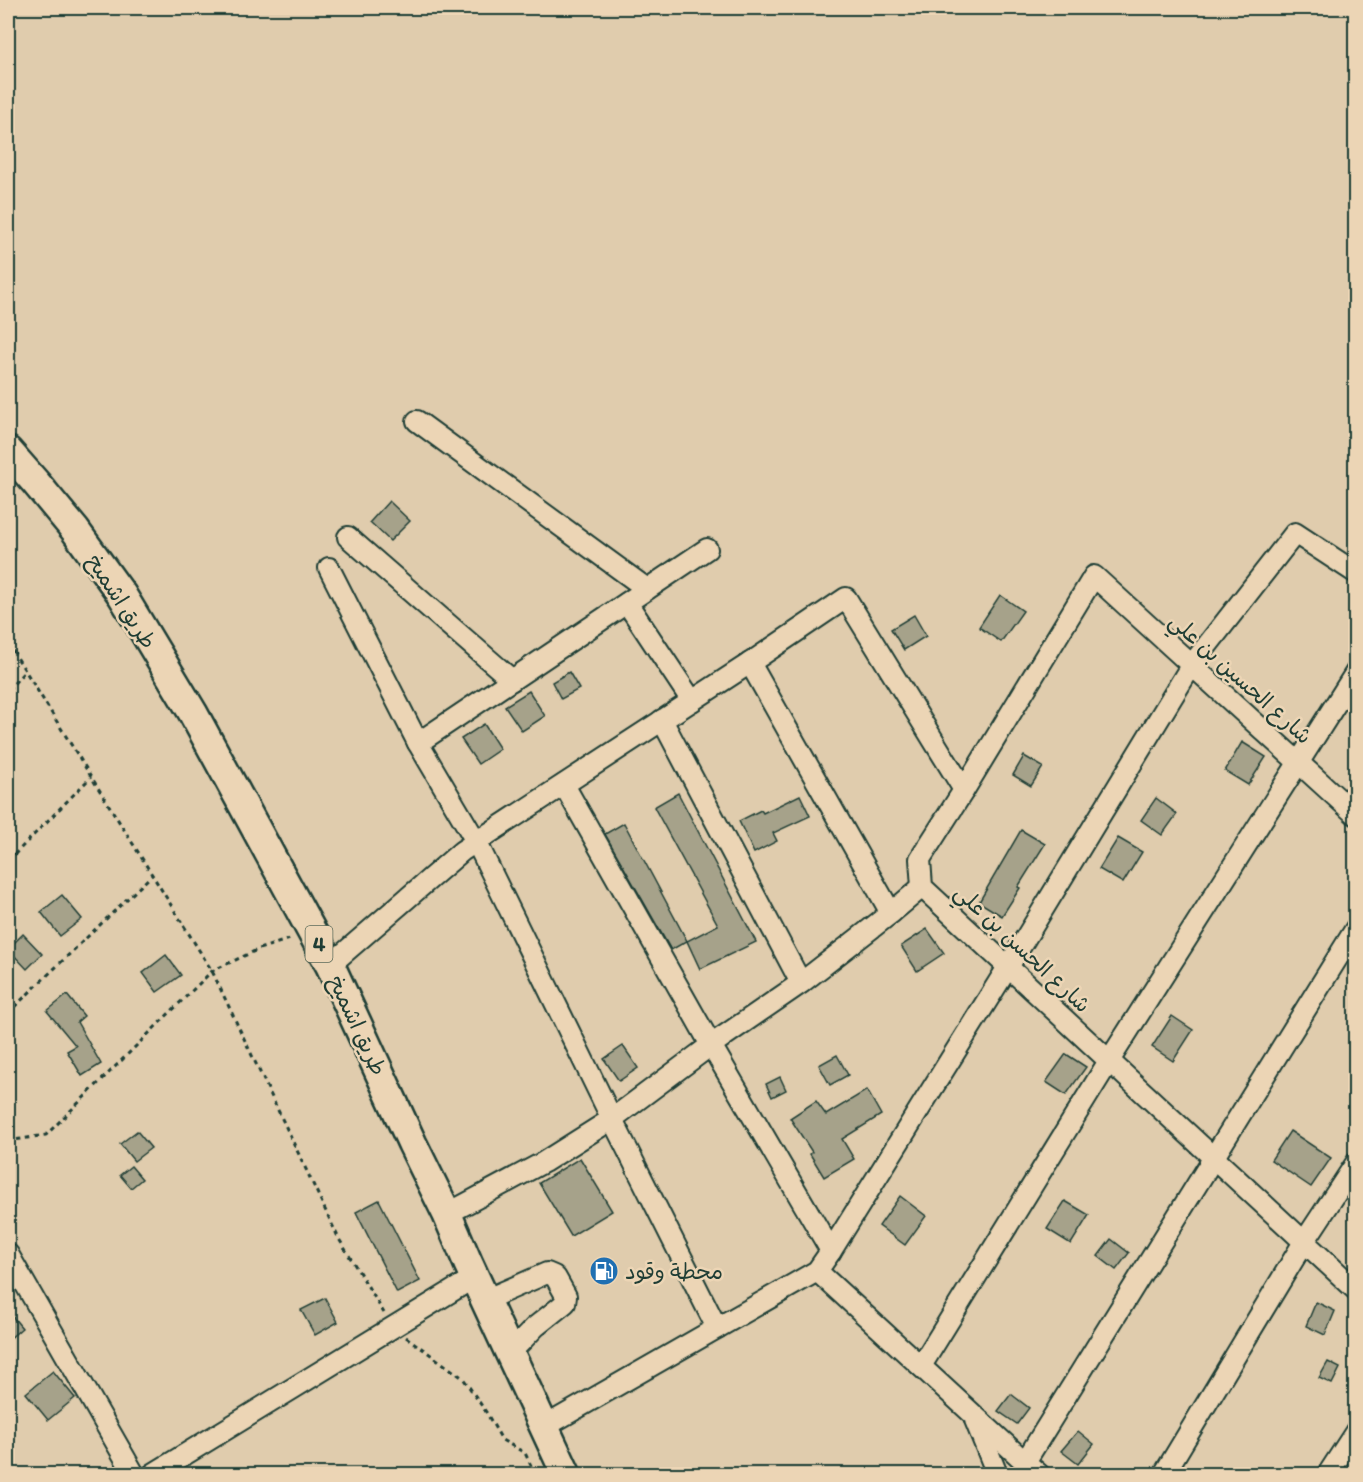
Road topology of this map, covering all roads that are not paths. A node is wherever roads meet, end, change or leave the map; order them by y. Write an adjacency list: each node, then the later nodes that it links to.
1 (417, 421): 8 (street)
2 (8, 451): 25 (highway, طريق اشميخ / 4)
3 (348, 537): 13 (street)
4 (707, 549): 8 (street)
5 (329, 568): 16 (street)
6 (1356, 573): 11 (street)
7 (1094, 576): 11 (street, شارع الحسين بن علي); 19 (street, شارع الحسن بن علي)
8 (647, 589): 9 (street)
9 (627, 603): 13 (street); 14 (street)
10 (750, 663): 14 (street); 19 (street); 23 (street)
11 (1191, 666): 17 (street, شارع الحسين بن علي); 26 (street)
12 (1356, 672): 17 (street)
13 (512, 680): 16 (street)
14 (692, 701): 15 (street)
15 (662, 720): 18 (street); 27 (street)
16 (418, 743): 21 (street)
17 (1297, 762): 20 (street, شارع الحسين بن علي); 29 (street)
18 (564, 785): 21 (street); 28 (street)
19 (964, 790): 22 (street, شارع الحسن بن علي)
20 (1356, 815)
21 (477, 843): 25 (street); 30 (street)
22 (922, 887): 23 (street); 26 (street, شارع الحسن بن علي)
23 (891, 913): 27 (street)
24 (1356, 928): 31 (street)
25 (330, 965): 33 (highway, طريق اشميخ / 4)
26 (1008, 967): 29 (street, شارع الحسن بن علي); 35 (street)
27 (801, 983): 28 (street)
28 (711, 1045): 30 (street); 35 (street)
29 (1109, 1061): 31 (street, شارع الحسن بن علي); 42 (street)
30 (612, 1119): 33 (street); 40 (street)
31 (1212, 1157): 34 (street, شارع الحسن بن علي); 46 (street)
32 (1356, 1163): 34 (street)
33 (447, 1214): 38 (highway, طريق اشميخ / 4)
34 (1304, 1242): 39 (street, شارع الحسن بن علي); 51 (street)
35 (831, 1251): 37 (street)
36 (8, 1254): 47 (street)
37 (817, 1271): 40 (street); 42 (street)
38 (480, 1288): 41 (highway, طريق اشميخ / 4); 41 (street); 48 (street)
39 (1356, 1290)
40 (717, 1328): 44 (street)
41 (510, 1353): 44 (highway, طريق اشميخ / 4)
42 (921, 1366): 43 (street)
43 (973, 1415): 46 (street); 50 (street)
44 (544, 1427): 49 (highway, طريق اشميخ / 4)
45 (1356, 1431): 52 (street)
46 (1032, 1468)
47 (134, 1474)
48 (153, 1474)
49 (566, 1474)
50 (997, 1474)
51 (1164, 1474)
52 (1328, 1474)

